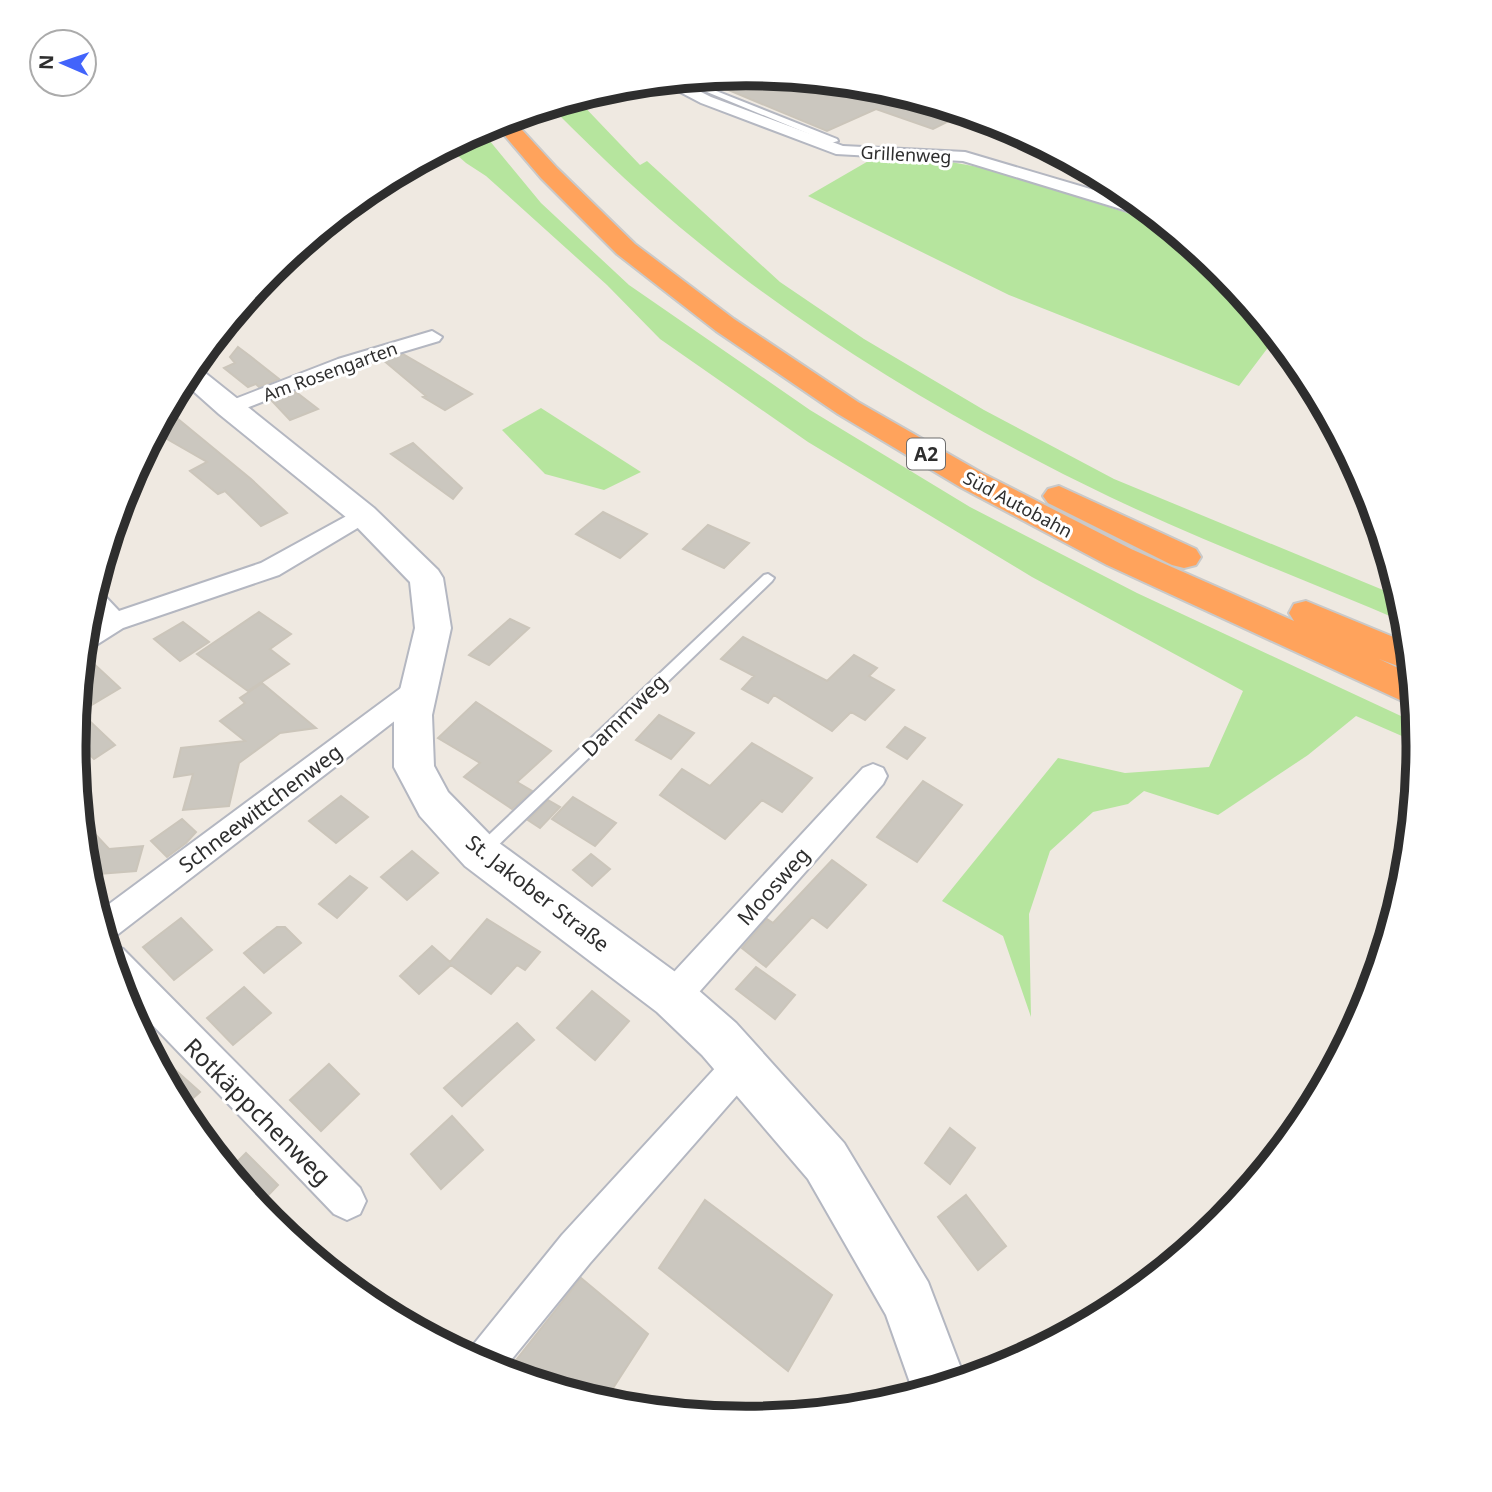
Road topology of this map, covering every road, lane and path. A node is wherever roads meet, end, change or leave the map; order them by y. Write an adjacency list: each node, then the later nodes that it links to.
1 (691, 88): 5 (lane)
2 (686, 89): 6 (street, Grillenweg)
3 (532, 122): 15 (highway, Süd Autobahn / A2)
4 (511, 130): 16 (highway, Süd Autobahn / A2)
5 (834, 141)
6 (1124, 205)
7 (432, 337): 9 (street, Am Rosengarten)
8 (197, 379): 9 (main road, St. Jakober Straße)
9 (229, 408): 10 (main road, St. Jakober Straße)
10 (363, 515): 13 (street); 17 (main road, St. Jakober Straße)
11 (768, 578): 19 (lane, Dammweg)
12 (100, 607): 13 (street)
13 (114, 622): 14 (street)
14 (95, 633)
15 (1400, 654)
16 (1403, 686)
17 (418, 689): 19 (main road, St. Jakober Straße); 20 (street, Schneewittchenweg)
18 (873, 776): 22 (street, Moosweg)
19 (480, 852): 22 (main road, St. Jakober Straße)
20 (110, 922)
21 (128, 976): 24 (street, Rotkäppchenweg)
22 (673, 997): 23 (main road, St. Jakober Straße)
23 (741, 1065): 25 (street); 26 (main road, St. Jakober Straße)
24 (347, 1200)
25 (490, 1355)
26 (937, 1378)

